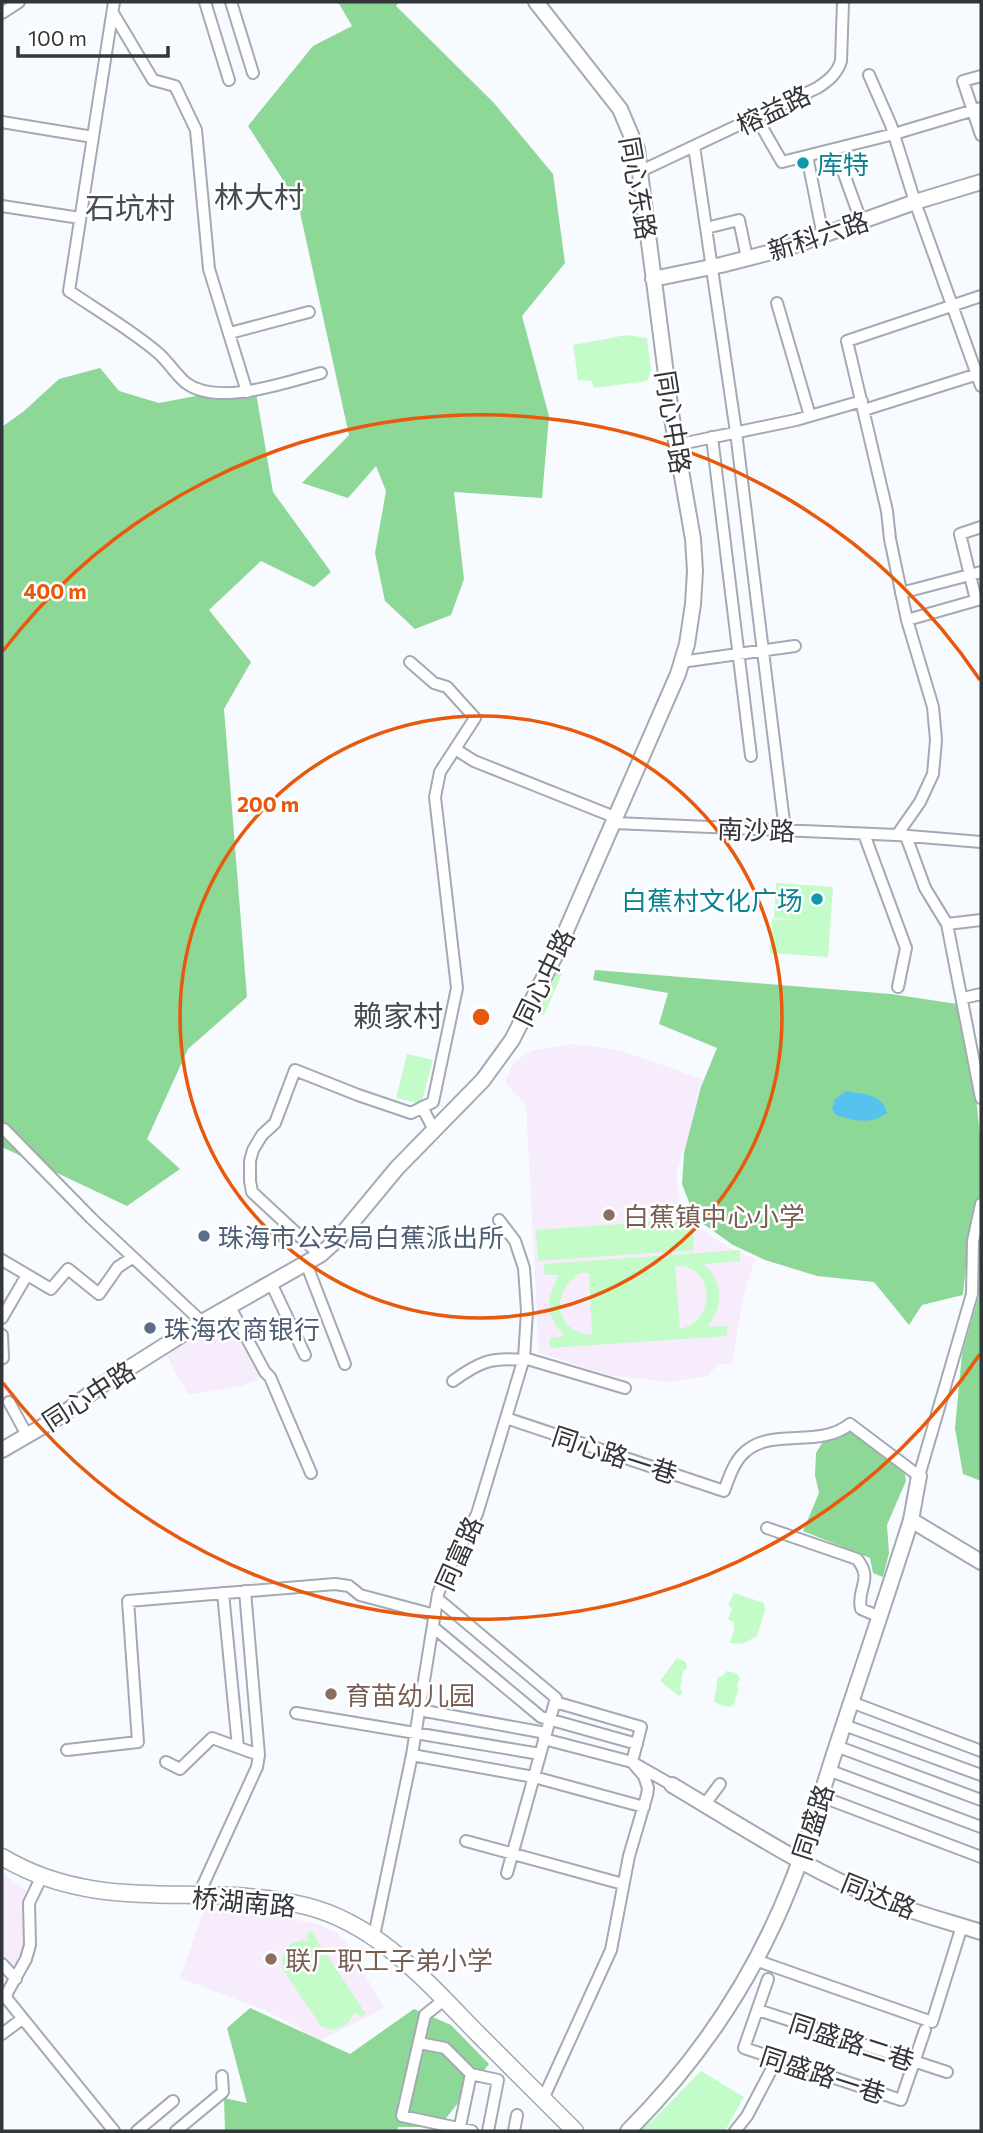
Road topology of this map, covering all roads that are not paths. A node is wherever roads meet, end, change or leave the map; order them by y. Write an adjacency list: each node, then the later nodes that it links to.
1 (19, 2): 7 (street)
2 (205, 2): 11 (street)
3 (232, 2): 8 (street)
4 (536, 2): 21 (street, 同心东路)
5 (843, 2): 13 (street, 榕益路)
6 (113, 7): 17 (street); 36 (street)
7 (2, 13)
8 (253, 73)
9 (869, 75): 15 (street)
10 (981, 76): 12 (street)
11 (229, 80)
12 (977, 110): 15 (street); 16 (street)
13 (756, 117): 18 (street, 榕益路); 20 (street)
14 (2, 122): 17 (street)
15 (894, 134): 19 (street); 23 (street)
16 (981, 135)
17 (93, 137): 25 (street)
18 (694, 146): 21 (street, 榕益路); 27 (street)
19 (835, 149): 20 (street); 26 (street)
20 (807, 156): 28 (street)
21 (641, 171): 31 (street, 同心东路)
22 (981, 182): 23 (street, 新科六路)
23 (915, 202): 26 (street, 新科六路); 34 (street)
24 (2, 206): 25 (street)
25 (80, 218): 39 (street)
26 (861, 222): 28 (street, 新科六路)
27 (706, 228): 29 (street); 30 (street)
28 (822, 236): 29 (street, 新科六路)
29 (747, 258): 30 (street, 新科六路)
30 (712, 267): 31 (street, 新科六路); 42 (street)
31 (653, 279): 44 (street, 同心中路)
32 (981, 296): 34 (street)
33 (777, 303): 41 (street)
34 (953, 307): 38 (street); 40 (street)
35 (309, 312): 36 (street)
36 (230, 333): 39 (street)
37 (321, 373): 39 (street)
38 (980, 378): 40 (street)
39 (247, 392)
40 (863, 405): 41 (street); 47 (street)
41 (810, 416): 42 (street)
42 (736, 432): 43 (street); 51 (street)
43 (712, 437): 44 (street); 52 (street)
44 (676, 444): 54 (street, 同心中路)
45 (981, 527): 46 (street)
46 (976, 573): 47 (street); 48 (street)
47 (901, 593): 49 (street)
48 (979, 599): 49 (street)
49 (907, 620): 60 (street)
50 (795, 646): 51 (street)
51 (763, 651): 52 (street); 58 (street)
52 (738, 654): 54 (street); 56 (street)
53 (410, 662): 55 (street)
54 (681, 662): 57 (street, 同心中路)
55 (454, 749): 57 (street, 南沙路); 68 (street)
56 (751, 756)
57 (615, 821): 58 (street, 南沙路); 70 (street, 同心中路)
58 (785, 830): 59 (street, 南沙路)
59 (864, 834): 60 (street, 南沙路); 64 (street)
60 (902, 836): 61 (street, 南沙路); 63 (street)
61 (981, 842)
62 (981, 920): 63 (street)
63 (947, 924): 66 (street)
64 (898, 987)
65 (981, 994): 66 (street)
66 (963, 998): 67 (street)
67 (981, 1098)
68 (422, 1107): 70 (street); 73 (street)
69 (4, 1129): 74 (street)
70 (434, 1130): 73 (street, 同心中路)
71 (981, 1204): 94 (street)
72 (499, 1220): 85 (street, 同富路)
73 (320, 1255): 76 (street, 同心中路)
74 (132, 1258): 77 (street); 81 (street)
75 (2, 1260): 77 (street)
76 (306, 1263): 78 (street, 同心中路); 86 (street)
77 (27, 1275): 80 (street)
78 (271, 1283): 79 (street, 同心中路); 83 (street)
79 (230, 1307): 81 (street, 同心中路); 93 (street)
80 (2, 1318)
81 (202, 1322): 91 (street, 同心中路)
82 (2, 1335): 84 (street)
83 (305, 1356)
84 (3, 1358)
85 (524, 1359): 87 (street); 88 (street); 90 (street, 同富路)
86 (345, 1364)
87 (453, 1381)
88 (625, 1388)
89 (9, 1402): 91 (street)
90 (506, 1418): 94 (street, 同心路一巷); 100 (street, 同富路)
91 (27, 1435): 92 (street, 同心中路)
92 (2, 1450)
93 (311, 1473)
94 (919, 1476): 95 (street, 同盛路)
95 (911, 1520): 97 (street); 102 (street, 同盛路)
96 (767, 1528): 102 (street)
97 (981, 1562)
98 (245, 1591): 99 (street); 101 (street); 118 (street)
99 (223, 1593): 114 (street); 115 (street)
100 (438, 1599): 101 (street, 同富路); 104 (street)
101 (435, 1615): 103 (street, 同富路)
102 (880, 1617): 105 (street, 同盛路)
103 (433, 1627): 106 (street, 同富路); 108 (street)
104 (555, 1702): 108 (street); 112 (street)
105 (851, 1702): 109 (street, 同盛路); 116 (street)
106 (419, 1710): 110 (street, 同富路); 111 (street)
107 (296, 1713): 110 (street)
108 (550, 1720): 111 (street); 112 (street)
109 (844, 1725): 113 (street, 同盛路); 123 (street)
110 (415, 1733): 117 (street); 119 (street, 同富路)
111 (545, 1736): 117 (street); 121 (street)
112 (637, 1744): 121 (street)
113 (836, 1746): 122 (street, 同盛路); 128 (street)
114 (238, 1748): 118 (street); 120 (street)
115 (66, 1750)
116 (981, 1751)
117 (540, 1754): 124 (street)
118 (259, 1755): 140 (street)
119 (412, 1755): 124 (street); 143 (street, 同富路)
120 (166, 1762)
121 (632, 1762): 126 (street); 130 (street)
122 (828, 1770): 127 (street, 同盛路); 131 (street)
123 (981, 1775)
124 (534, 1777): 130 (street); 133 (street)
125 (720, 1784): 129 (street)
126 (672, 1785): 129 (street, 同达路)
127 (820, 1796): 135 (street); 136 (street, 同盛路)
128 (981, 1800)
129 (705, 1804): 136 (street, 同达路)
130 (644, 1807): 139 (street)
131 (981, 1827)
132 (466, 1841): 133 (street)
133 (513, 1852): 137 (street); 139 (street)
134 (2, 1857): 138 (main road, 桥湖南路)
135 (981, 1857)
136 (799, 1860): 141 (street, 同达路); 171 (street, 同盛路)
137 (507, 1873)
138 (41, 1878): 140 (main road, 桥湖南路); 146 (street)
139 (623, 1884): 159 (street)
140 (198, 1896): 143 (main road, 桥湖南路)
141 (962, 1926): 142 (street, 同达路); 144 (street)
142 (981, 1932)
143 (374, 1936): 148 (main road, 桥湖南路)
144 (761, 1962)
145 (2, 1964): 146 (street)
146 (16, 1979): 150 (street)
147 (768, 1979): 149 (street)
148 (444, 1999): 153 (street); 159 (main road, 桥湖南路)
149 (758, 2010): 154 (street, 同盛路一巷); 155 (street, 同盛路二巷)
150 (22, 2020): 152 (street); 164 (street)
151 (925, 2030): 155 (street)
152 (2, 2034)
153 (419, 2043): 157 (street); 162 (street)
154 (777, 2059): 155 (street, 同盛路一巷); 172 (street)
155 (914, 2061): 156 (street, 同盛路二巷)
156 (947, 2072)
157 (471, 2074): 163 (street); 168 (street)
158 (222, 2076): 166 (street)
159 (543, 2099): 170 (main road, 桥湖南路)
160 (173, 2101): 165 (street)
161 (517, 2115): 169 (street)
162 (431, 2127): 163 (street)
163 (459, 2130): 167 (street)
164 (114, 2131)
165 (137, 2131)
166 (176, 2131)
167 (472, 2131)
168 (488, 2131)
169 (514, 2131)
170 (575, 2131)
171 (628, 2131)
172 (735, 2131)

